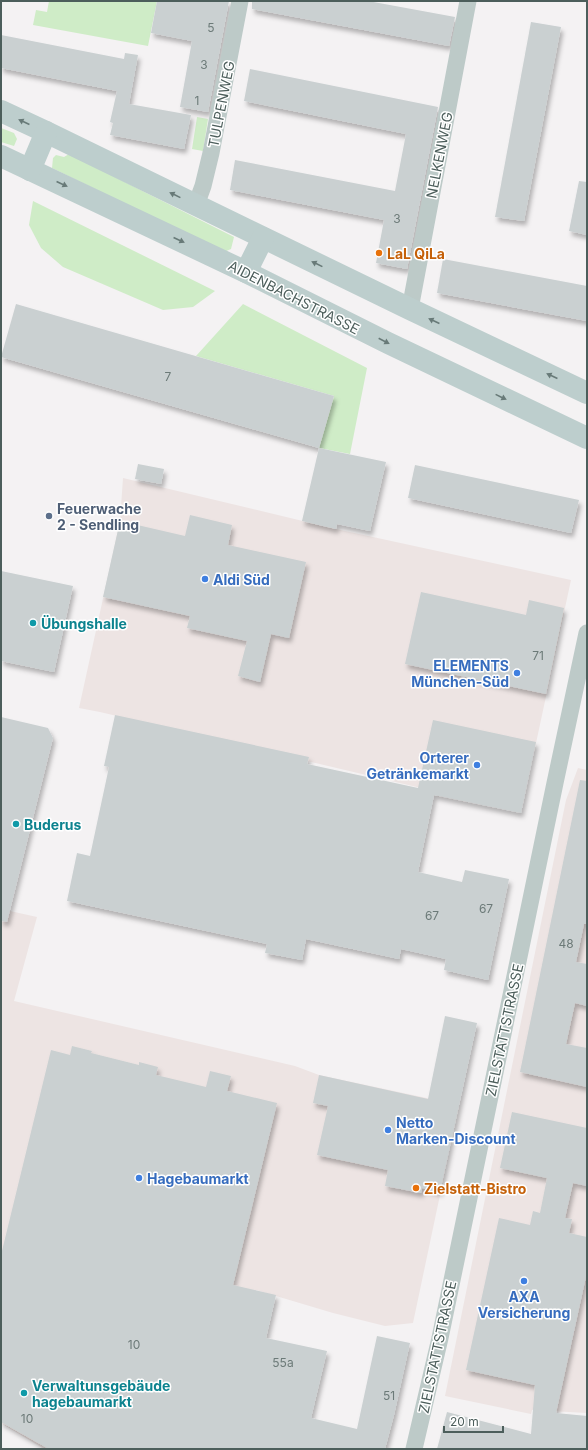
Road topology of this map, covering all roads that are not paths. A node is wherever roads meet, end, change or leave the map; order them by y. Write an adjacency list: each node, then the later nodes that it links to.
1 (240, 1): 7 (street, TULPENWEG)
2 (468, 1): 10 (street, NELKENWEG)
3 (1, 111): 4 (main road, one-way to 3)
4 (46, 132): 6 (main road); 7 (main road, one-way to 4)
5 (1, 156): 6 (main road, AIDENBACHSTRASSE)
6 (30, 170): 9 (main road, AIDENBACHSTRASSE, one-way to 9)
7 (196, 205): 8 (main road)
8 (263, 238): 9 (main road); 10 (main road, one-way to 8)
9 (246, 272): 12 (main road, AIDENBACHSTRASSE, one-way to 12)
10 (410, 309): 11 (main road, one-way to 10)
11 (587, 393)
12 (587, 438)
13 (587, 633): 14 (street, ZIELSTATTSTRASSE)
14 (414, 1449)

